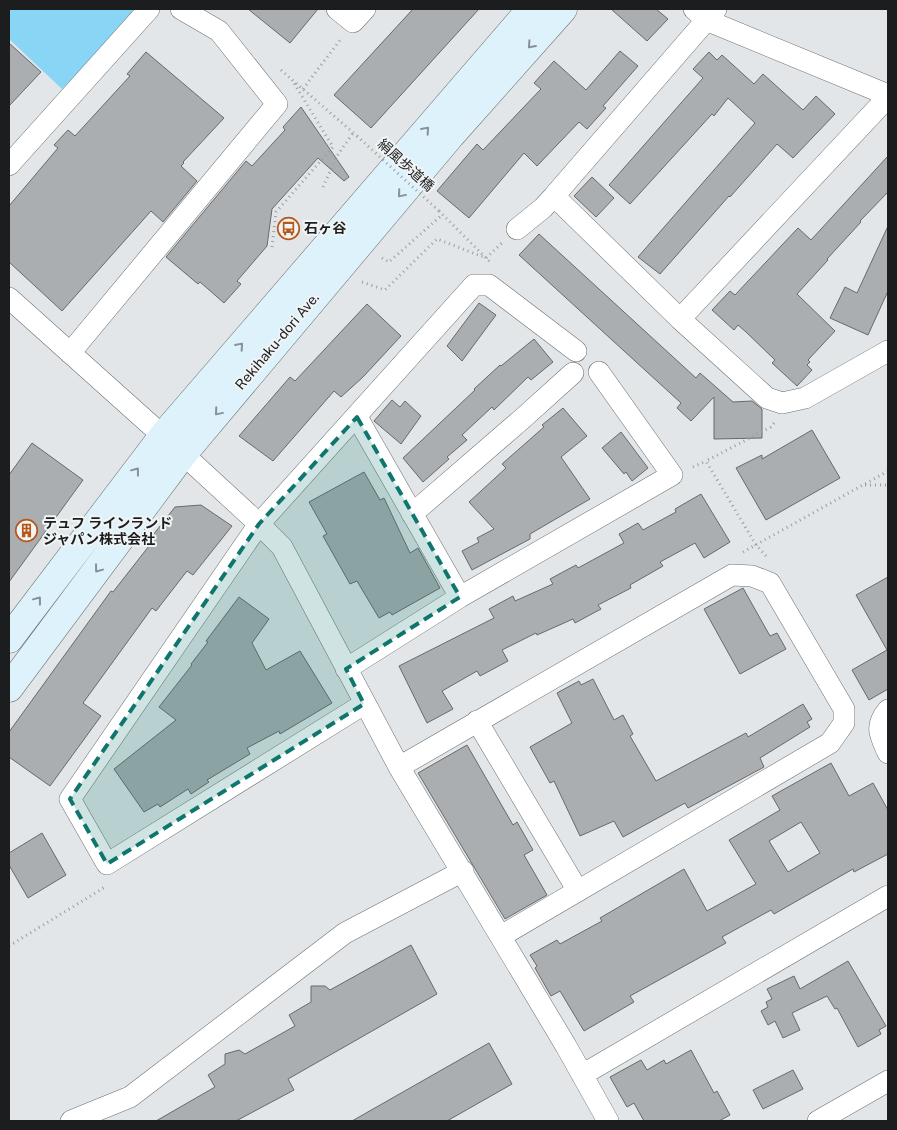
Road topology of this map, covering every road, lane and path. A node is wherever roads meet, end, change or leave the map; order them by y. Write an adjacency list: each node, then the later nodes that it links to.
1 (149, 9): 15 (street)
2 (181, 9): 29 (street)
3 (337, 9): 7 (street)
4 (530, 9): 34 (street, Rekihaku-dori Ave., one-way to 4)
5 (563, 9): 35 (street, Rekihaku-dori Ave., one-way to 35)
6 (705, 12): 11 (street); 17 (street)
7 (359, 16): 10 (path)
8 (275, 65): 9 (path)
9 (292, 80): 10 (path, 絹風歩道橋); 13 (path)
10 (303, 89): 12 (path, 絹風歩道橋)
11 (888, 96): 26 (street)
12 (353, 133): 14 (path); 18 (path, 絹風歩道橋, bridge)
13 (331, 151): 14 (path); 20 (path)
14 (337, 156): 16 (path)
15 (9, 165)
16 (324, 187)
17 (554, 196): 19 (street); 26 (street)
18 (442, 215): 21 (path); 22 (path, 絹風歩道橋)
19 (517, 229)
20 (272, 247)
21 (382, 258)
22 (486, 258): 23 (path); 24 (path)
23 (362, 282)
24 (489, 285): 27 (street); 33 (street)
25 (9, 298): 29 (street)
26 (680, 319): 32 (street)
27 (576, 351)
28 (888, 351): 32 (street)
29 (70, 353): 34 (street)
30 (598, 372): 43 (street)
31 (573, 373): 39 (street)
32 (782, 403): 41 (path)
33 (357, 417): 39 (street); 40 (street)
34 (163, 436): 35 (street); 44 (street, Rekihaku-dori Ave., one-way to 34)
35 (183, 454): 40 (street); 46 (street, Rekihaku-dori Ave., one-way to 46)
36 (888, 471): 37 (path)
37 (864, 485): 38 (path); 41 (path)
38 (888, 485)
39 (412, 514): 43 (street)
40 (259, 524): 45 (street); 52 (street)
41 (756, 545): 42 (path)
42 (770, 583): 49 (street); 54 (street)
43 (460, 597): 45 (street)
44 (9, 639)
45 (346, 669): 47 (street)
46 (9, 688)
47 (364, 704): 51 (street); 52 (street)
48 (888, 710): 50 (street)
49 (477, 721): 51 (street); 54 (street)
50 (888, 753)
51 (399, 767): 53 (street)
52 (107, 864): 57 (path)
53 (463, 871): 56 (street); 60 (street)
54 (578, 891): 56 (street)
55 (888, 896): 58 (street)
56 (501, 936): 58 (street)
57 (9, 946)
58 (582, 1075): 61 (street)
59 (888, 1081): 62 (street)
60 (71, 1121)
61 (608, 1121)
62 (818, 1121)

